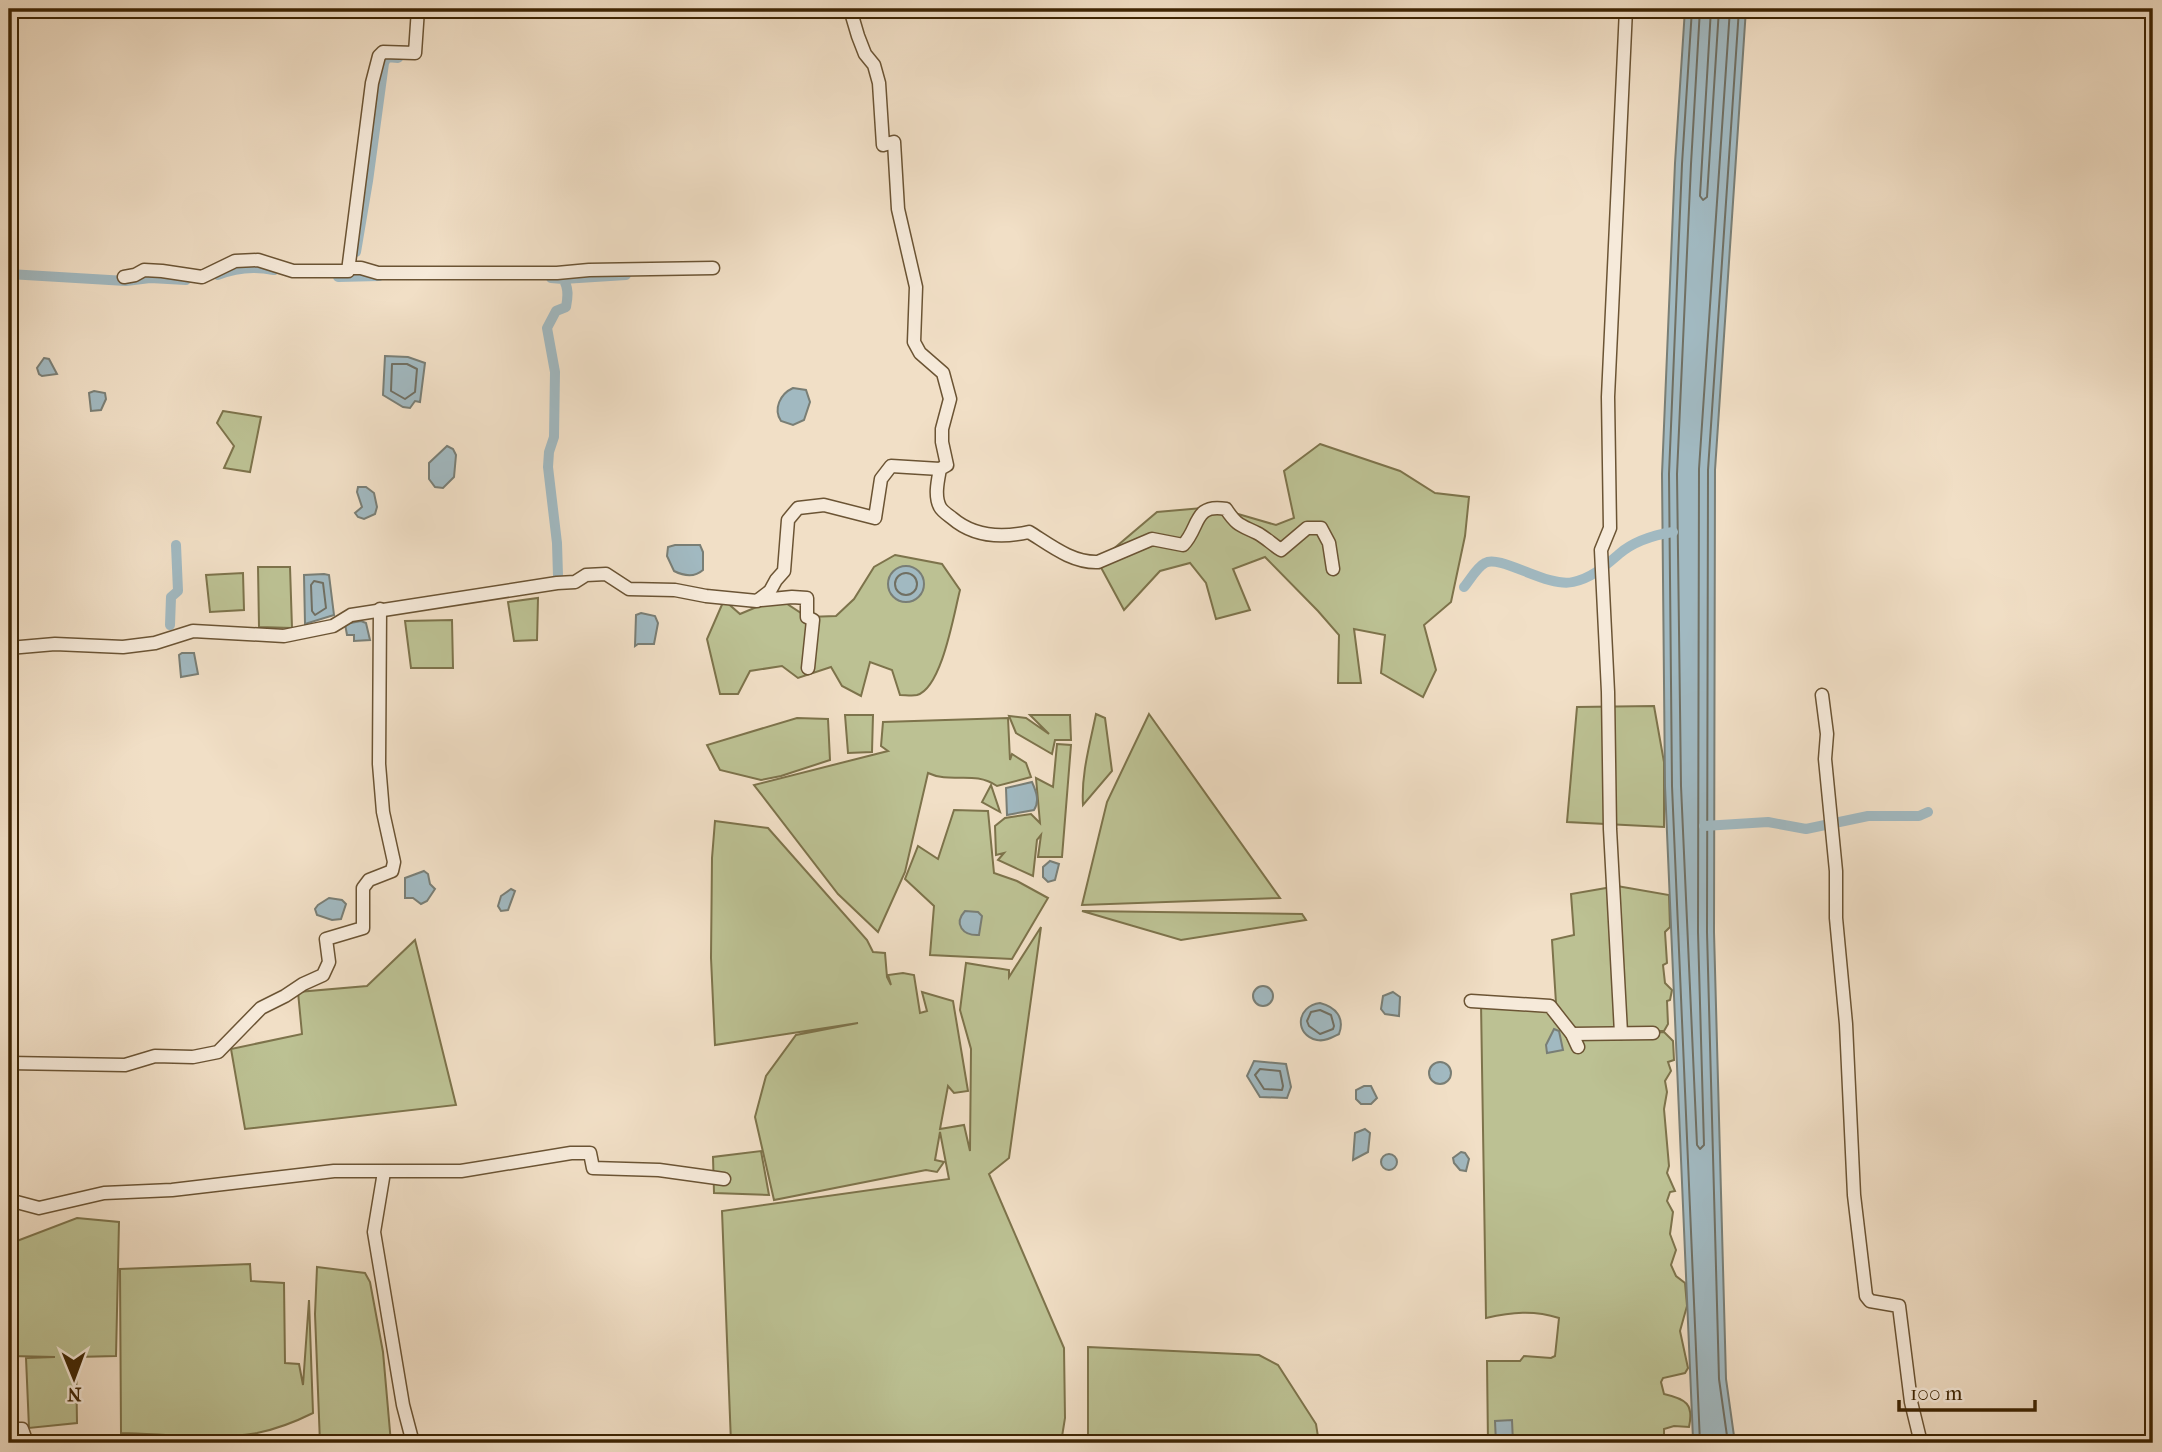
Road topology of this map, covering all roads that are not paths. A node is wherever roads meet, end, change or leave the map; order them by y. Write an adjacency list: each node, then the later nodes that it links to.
1 (418, 9): 4 (street)
2 (850, 9): 7 (street)
3 (1626, 9): 16 (street)
4 (353, 268): 5 (street); 6 (street)
5 (713, 268)
6 (124, 277)
7 (940, 469): 8 (street); 9 (street)
8 (1333, 569)
9 (757, 601): 10 (street); 12 (street)
10 (380, 609): 11 (street); 19 (street)
11 (9, 648)
12 (808, 668)
13 (1822, 695): 26 (street)
14 (1471, 1001): 17 (street)
15 (1653, 1032): 16 (street)
16 (1621, 1033): 17 (street)
17 (1572, 1034): 18 (street)
18 (1578, 1047)
19 (9, 1063)
20 (383, 1172): 21 (street); 22 (street); 25 (street)
21 (724, 1180)
22 (9, 1200)
23 (9, 1429): 24 (street)
24 (27, 1443)
25 (412, 1443)
26 (1921, 1443)

